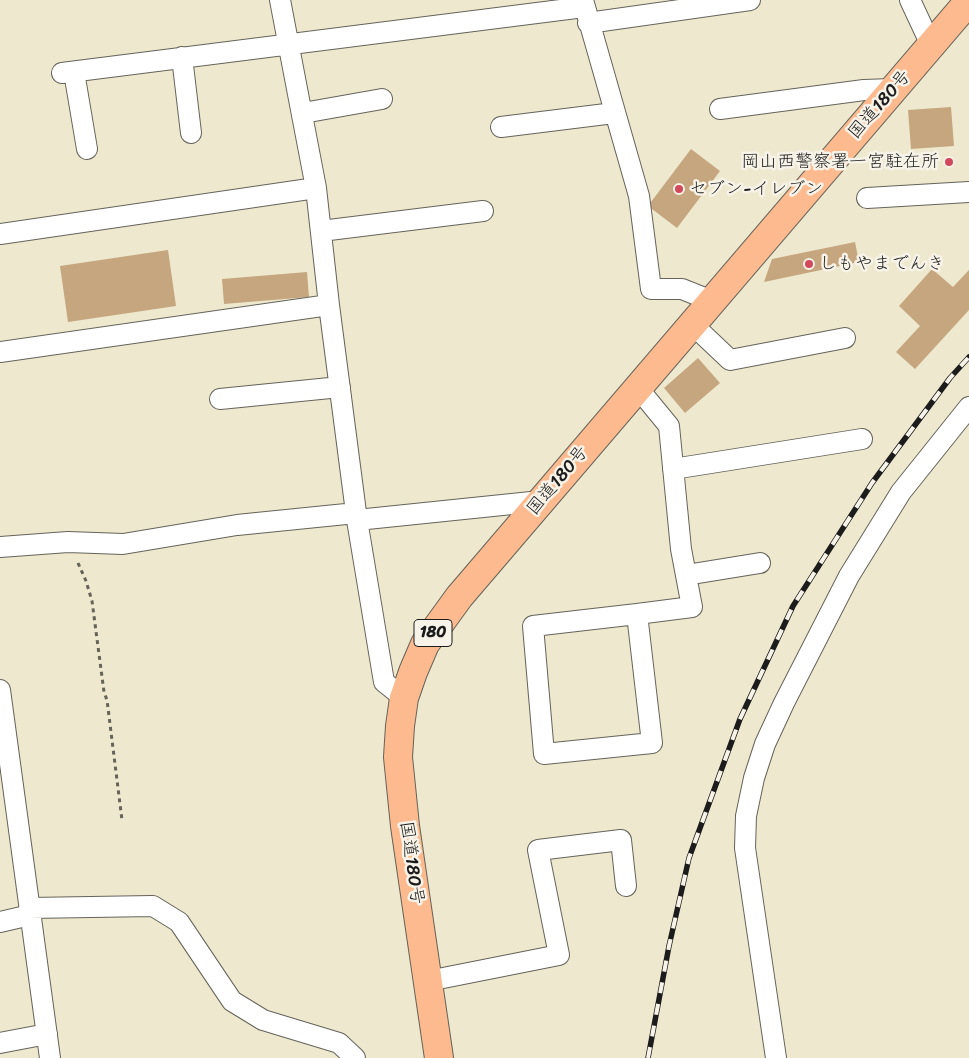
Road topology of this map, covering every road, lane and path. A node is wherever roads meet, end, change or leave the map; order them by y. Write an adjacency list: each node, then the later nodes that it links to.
1 (280, 0): 6 (street)
2 (750, 0): 4 (street)
3 (910, 0): 7 (street)
4 (585, 10): 6 (street); 12 (street)
5 (966, 10): 7 (highway, 国道180号 / 180)
6 (287, 43): 8 (street); 13 (street)
7 (930, 45): 9 (highway, 国道180号 / 180)
8 (182, 57): 15 (street); 16 (street)
9 (893, 89): 11 (street); 23 (highway, 国道180号 / 180)
10 (382, 98): 13 (street)
11 (720, 109)
12 (614, 112): 14 (street); 23 (street)
13 (303, 113): 17 (street)
14 (501, 127)
15 (191, 133)
16 (87, 149)
17 (316, 188): 21 (street); 22 (street)
18 (969, 192): 19 (street)
19 (866, 198)
20 (483, 210): 21 (street)
21 (322, 231): 24 (street)
22 (0, 234)
23 (712, 301): 25 (highway, 国道180号 / 180)
24 (329, 305): 27 (street); 28 (street)
25 (692, 324): 26 (street); 29 (highway, 国道180号 / 180)
26 (844, 338)
27 (0, 352)
28 (340, 386): 30 (street); 35 (street)
29 (637, 387): 33 (street); 34 (highway, 国道180号 / 180)
30 (220, 399)
31 (969, 407): 54 (street)
32 (862, 439): 33 (street)
33 (673, 469): 39 (street)
34 (541, 500): 35 (street); 42 (highway, 国道180号 / 180)
35 (357, 517): 36 (street); 42 (street)
36 (68, 542): 37 (street); 44 (path)
37 (0, 547)
38 (760, 563): 39 (street)
39 (686, 575): 40 (street)
40 (637, 614): 40 (street)
41 (0, 690): 43 (street)
42 (404, 698): 48 (highway, 国道180号 / 180)
43 (4, 738): 46 (street)
44 (122, 820)
45 (626, 886): 48 (street)
46 (29, 912): 47 (street); 49 (street); 52 (street)
47 (0, 922)
48 (428, 981): 53 (highway, 国道180号 / 180)
49 (47, 1034): 50 (street); 51 (street)
50 (0, 1043)
51 (50, 1058)
52 (355, 1058)
53 (439, 1058)
54 (776, 1058)

